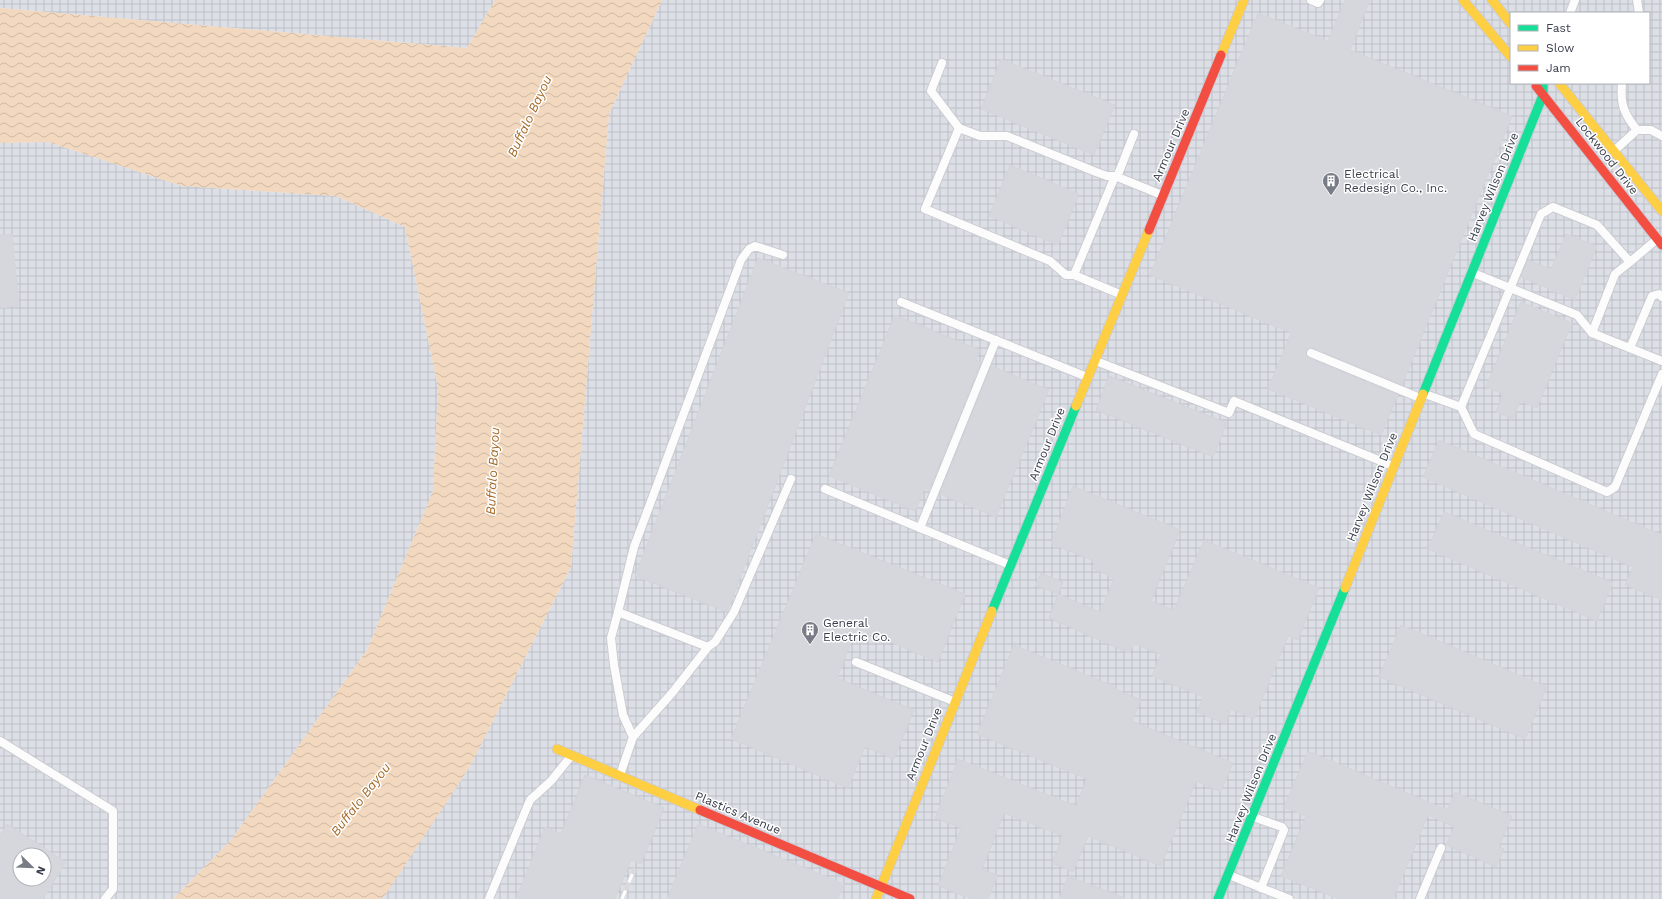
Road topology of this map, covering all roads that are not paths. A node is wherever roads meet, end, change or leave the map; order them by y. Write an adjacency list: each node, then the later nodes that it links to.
1 (1244, 0): 24 (street, Armour Drive)
2 (1311, 0): 3 (lane)
3 (1320, 0)
4 (1463, 0): 11 (street)
5 (1492, 0): 10 (street)
6 (1575, 0): 8 (lane)
7 (1637, 0): 9 (lane)
8 (1570, 12)
9 (1639, 12)
10 (1510, 23)
11 (1510, 56)
12 (942, 63): 18 (lane)
13 (1534, 84): 17 (street, Lockwood Drive)
14 (1543, 84): 17 (street, Harvey Wilson Drive)
15 (1560, 84): 22 (street, Lockwood Drive)
16 (1622, 84): 19 (lane)
17 (1543, 95): 26 (street, Lockwood Drive); 29 (street, Harvey Wilson Drive)
18 (959, 128): 23 (lane); 30 (lane)
19 (1637, 130): 21 (lane); 22 (lane)
20 (1134, 134): 23 (lane)
21 (1662, 136)
22 (1613, 152): 25 (street, Lockwood Drive)
23 (1116, 176): 24 (lane); 30 (lane)
24 (1163, 196): 32 (street, Armour Drive)
25 (1662, 211)
26 (1660, 240): 28 (lane)
27 (783, 255): 50 (lane)
28 (1630, 262): 31 (lane); 35 (lane)
29 (1472, 273): 31 (lane); 43 (street, Harvey Wilson Drive)
30 (1074, 275): 32 (lane)
31 (1510, 288): 35 (lane); 44 (lane)
32 (1122, 295): 39 (street, Armour Drive)
33 (1662, 297): 37 (lane)
34 (901, 302): 36 (lane)
35 (1592, 333): 37 (lane)
36 (996, 340): 42 (lane); 48 (lane)
37 (1630, 348): 40 (lane)
38 (1311, 353): 43 (lane)
39 (1094, 360): 42 (street, Armour Drive); 45 (lane)
40 (1662, 362)
41 (1662, 374): 44 (lane)
42 (1088, 378): 49 (street, Armour Drive)
43 (1422, 396): 44 (lane); 45 (street, Harvey Wilson Drive)
44 (1461, 407)
45 (1394, 466): 59 (street, Harvey Wilson Drive)
46 (791, 479): 51 (lane)
47 (825, 490): 48 (lane)
48 (920, 528): 49 (lane)
49 (1011, 565): 53 (street, Armour Drive)
50 (618, 612): 51 (lane); 54 (lane)
51 (708, 647): 54 (lane)
52 (856, 662): 53 (lane)
53 (954, 702): 62 (street, Armour Drive)
54 (632, 737): 58 (lane)
55 (0, 741): 64 (lane)
56 (557, 749): 57 (street, Plastics Avenue)
57 (571, 756): 58 (street, Plastics Avenue); 65 (lane)
58 (620, 776): 62 (street, Plastics Avenue)
59 (1252, 816): 61 (street, Harvey Wilson Drive); 63 (lane)
60 (1442, 848): 70 (lane)
61 (1228, 875): 63 (lane); 68 (street, Harvey Wilson Drive)
62 (881, 887): 66 (street, Armour Drive); 67 (street, Plastics Avenue)
63 (1261, 888): 69 (lane)
64 (105, 899)
65 (489, 899)
66 (876, 899)
67 (910, 899)
68 (1218, 899)
69 (1289, 899)
70 (1420, 899)

